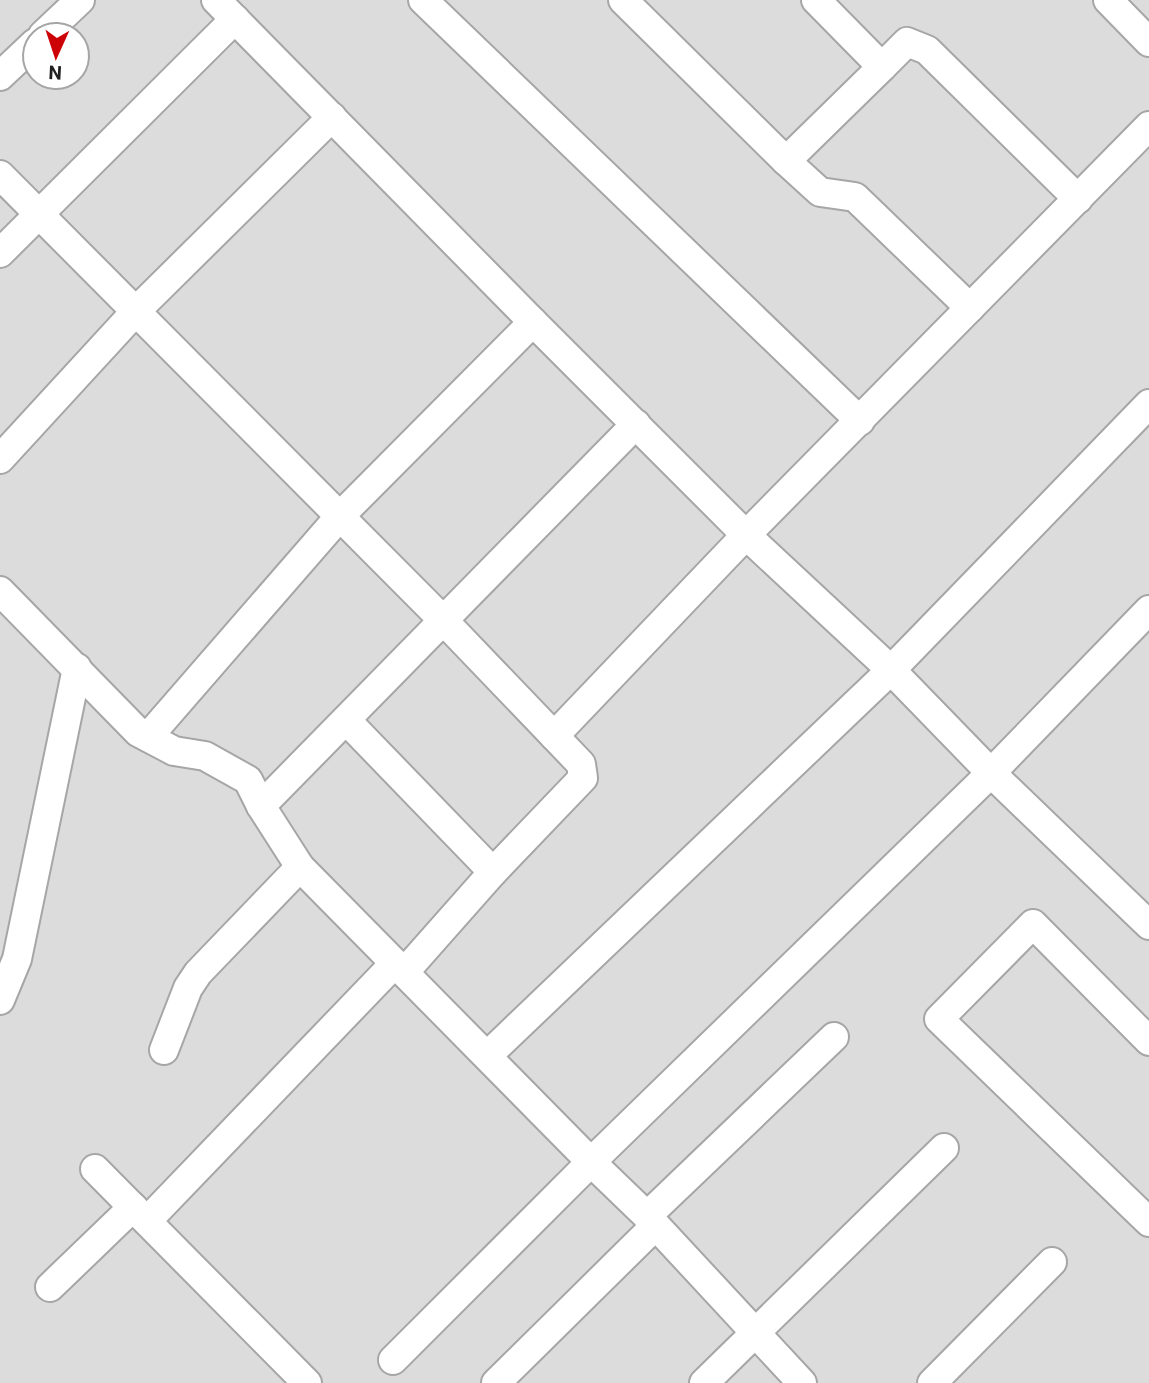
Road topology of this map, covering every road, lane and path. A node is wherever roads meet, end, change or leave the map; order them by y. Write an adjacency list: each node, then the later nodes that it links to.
1 (80, 0): 7 (street)
2 (423, 0): 23 (street)
3 (622, 0): 14 (street)
4 (816, 0): 10 (street)
5 (1108, 0): 8 (street)
6 (225, 10): 12 (street); 17 (street)
7 (58, 21)
8 (1149, 42)
9 (21, 56): 11 (street)
10 (882, 67): 14 (street); 16 (street)
11 (0, 76)
12 (332, 117): 20 (street); 21 (street)
13 (1149, 126): 16 (street)
14 (786, 161): 19 (street)
15 (0, 175): 17 (street)
16 (1078, 199): 19 (street)
17 (40, 215): 18 (street); 20 (street)
18 (0, 253)
19 (970, 308): 23 (street)
20 (136, 311): 25 (street); 26 (street)
21 (533, 322): 24 (street); 26 (street)
22 (1149, 404): 32 (street)
23 (860, 421): 27 (street)
24 (636, 424): 27 (street); 30 (street)
25 (0, 460)
26 (340, 516): 30 (street); 35 (street)
27 (746, 535): 32 (street); 34 (street)
28 (0, 591): 31 (street)
29 (1149, 610): 36 (street)
30 (443, 620): 33 (street); 34 (street)
31 (77, 668): 35 (street); 42 (street)
32 (891, 670): 36 (street); 46 (street)
33 (346, 720): 37 (street); 39 (street)
34 (554, 736): 39 (street)
35 (148, 737): 37 (street)
36 (992, 773): 40 (street); 48 (street)
37 (261, 806): 38 (street)
38 (300, 867): 41 (street); 45 (street)
39 (493, 872): 41 (street)
40 (1149, 925)
41 (402, 965): 46 (street); 50 (street)
42 (0, 1000)
43 (834, 1037): 51 (street)
44 (1149, 1041): 52 (street)
45 (164, 1050)
46 (488, 1055): 48 (street)
47 (944, 1147): 55 (street)
48 (591, 1162): 51 (street); 56 (street)
49 (96, 1169): 50 (street)
50 (140, 1214): 54 (street); 57 (street)
51 (651, 1221): 55 (street); 58 (street)
52 (1149, 1222)
53 (1052, 1262): 61 (street)
54 (50, 1287)
55 (755, 1331): 59 (street); 60 (street)
56 (393, 1360)
57 (307, 1383)
58 (496, 1383)
59 (704, 1383)
60 (802, 1383)
61 (932, 1383)

